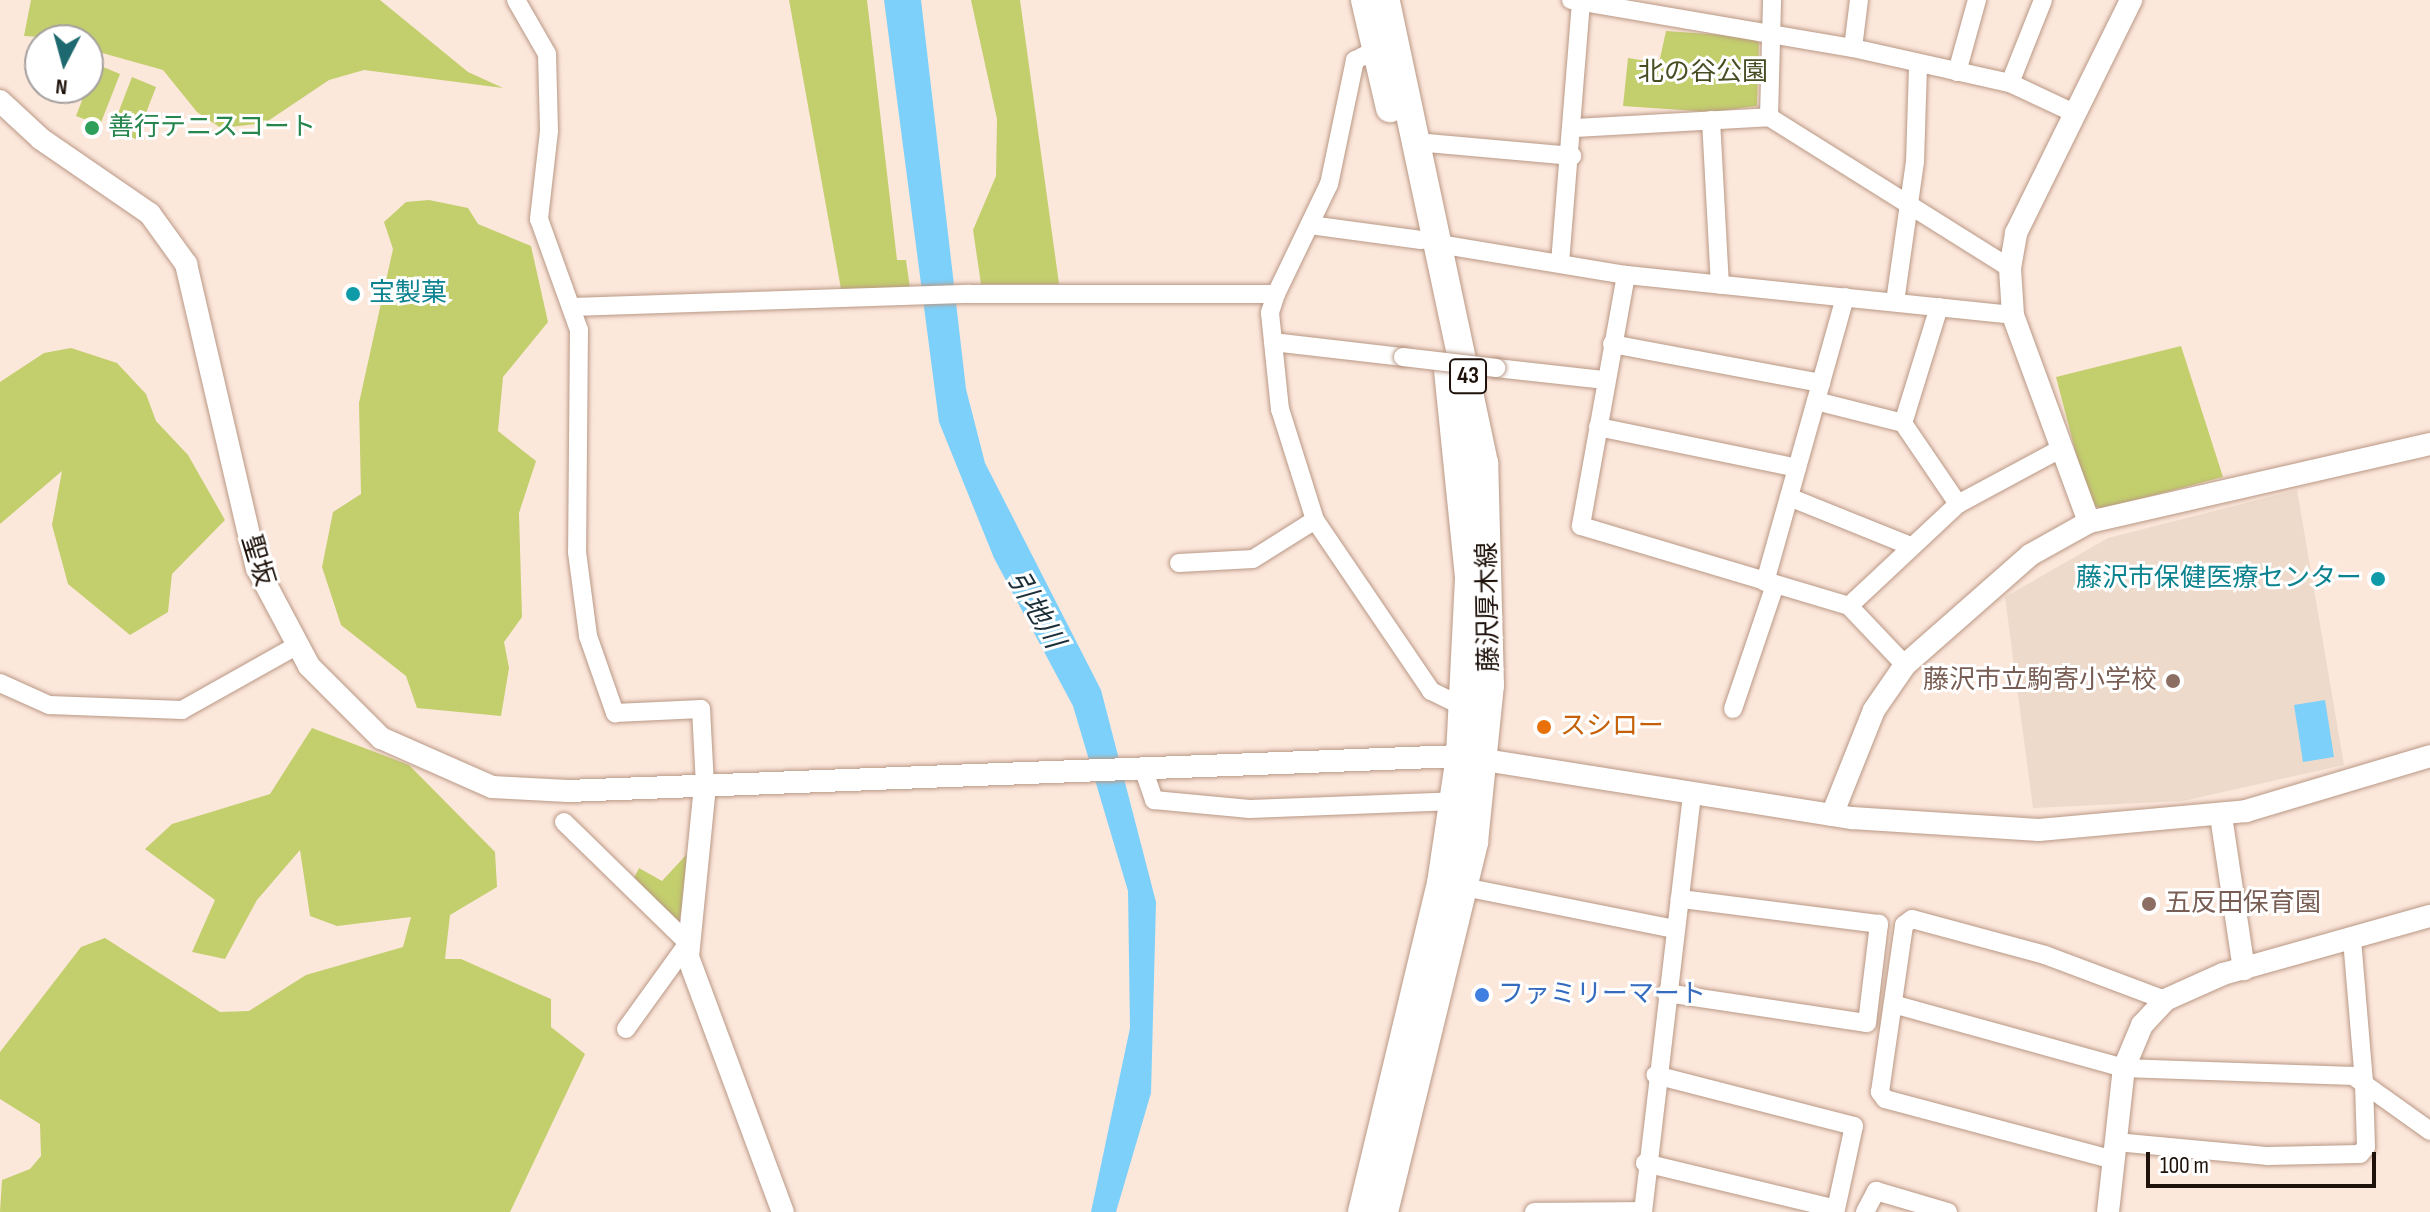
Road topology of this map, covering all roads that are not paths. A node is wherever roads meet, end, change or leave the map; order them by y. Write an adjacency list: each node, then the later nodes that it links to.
1 (516, 0): 35 (street)
2 (1365, 0): 13 (main road, 藤沢厚木線 / 43)
3 (1386, 0): 13 (main road, 藤沢厚木線 / 43)
4 (1665, 0): 11 (street)
5 (1772, 0): 12 (street)
6 (1859, 0): 14 (street)
7 (1977, 0): 16 (street)
8 (2043, 0): 17 (street)
9 (2131, 0): 19 (street)
10 (1578, 2): 11 (street); 22 (street)
11 (1665, 20): 12 (street)
12 (1770, 32): 14 (street); 20 (street)
13 (1386, 45): 23 (main road, 藤沢厚木線 / 43); 26 (street); 27 (main road, 藤沢厚木線 / 43)
14 (1853, 48): 15 (street)
15 (1918, 64): 16 (street); 25 (street)
16 (1957, 72): 17 (street)
17 (2010, 83): 19 (street)
18 (0, 101): 55 (street, 聖坂)
19 (2072, 112): 29 (street)
20 (1769, 117): 21 (street); 25 (street)
21 (1711, 120): 22 (street); 31 (street)
22 (1575, 128): 24 (street)
23 (1416, 142): 24 (street); 27 (main road, 藤沢厚木線 / 43)
24 (1572, 156): 28 (street)
25 (1909, 207): 29 (street); 34 (street)
26 (1310, 225): 27 (street); 32 (street)
27 (1430, 242): 28 (street); 58 (main road, 藤沢厚木線 / 43); 61 (main road, 藤沢厚木線 / 43)
28 (1560, 263): 30 (street)
29 (2010, 268): 37 (street)
30 (1626, 275): 31 (street); 39 (street)
31 (1720, 285): 33 (street)
32 (1276, 294): 35 (street); 38 (street)
33 (1845, 297): 34 (street); 41 (street)
34 (1895, 302): 36 (street)
35 (572, 307): 63 (street)
36 (1939, 307): 37 (street); 42 (street)
37 (2013, 315): 45 (street)
38 (1273, 342): 40 (street, bridge); 49 (street)
39 (1612, 344): 40 (street); 41 (street)
40 (1605, 380): 43 (street)
41 (1818, 392): 42 (street); 46 (street)
42 (1903, 423): 48 (street)
43 (1598, 427): 46 (street); 53 (street)
44 (2430, 444): 50 (street)
45 (2062, 448): 48 (street); 50 (street)
46 (1797, 468): 47 (street)
47 (1789, 497): 51 (street); 53 (street)
48 (1958, 504): 51 (street)
49 (1315, 520): 52 (street); 58 (street)
50 (2089, 522): 56 (street)
51 (1908, 545): 54 (street)
52 (1179, 563)
53 (1770, 583): 54 (street); 59 (street)
54 (1849, 606): 56 (street)
55 (296, 646): 57 (street); 63 (street, 聖坂)
56 (1905, 665): 66 (street)
57 (0, 683)
58 (1464, 707): 61 (main road, 藤沢厚木線 / 43)
59 (1733, 709)
60 (2430, 756): 67 (street, 聖坂)
61 (1473, 758): 62 (street, 聖坂); 64 (street, 聖坂); 65 (main road, 藤沢厚木線 / 43); 69 (main road, 藤沢厚木線 / 43)
62 (1138, 769): 63 (street, 聖坂); 65 (street)
63 (705, 786): 74 (street)
64 (1692, 792): 66 (street, 聖坂); 70 (street)
65 (1455, 801): 87 (main road, 藤沢厚木線 / 43)
66 (1832, 815): 67 (street, 聖坂)
67 (2221, 816): 75 (street)
68 (564, 822): 74 (street)
69 (1464, 887): 72 (street); 88 (main road, 藤沢厚木線 / 43)
70 (1680, 899): 72 (street); 76 (street)
71 (2430, 916): 73 (street)
72 (1674, 929): 76 (street)
73 (2352, 940): 75 (street); 82 (street)
74 (688, 943): 79 (street); 86 (street)
75 (2244, 969): 77 (street)
76 (1666, 993): 81 (street)
77 (2165, 1000): 78 (street); 80 (street)
78 (1893, 1004): 80 (street); 84 (street)
79 (626, 1029)
80 (2124, 1068): 82 (street); 84 (street)
81 (1655, 1075): 85 (street); 85 (street)
82 (2364, 1082): 83 (street); 84 (street)
83 (2430, 1131)
84 (2115, 1151): 93 (street)
85 (1645, 1163): 90 (street)
86 (783, 1212)
87 (1362, 1212)
88 (1384, 1212)
89 (1534, 1212): 90 (street)
90 (1643, 1212)
91 (1865, 1212): 92 (street)
92 (1948, 1212)
93 (2108, 1212)

